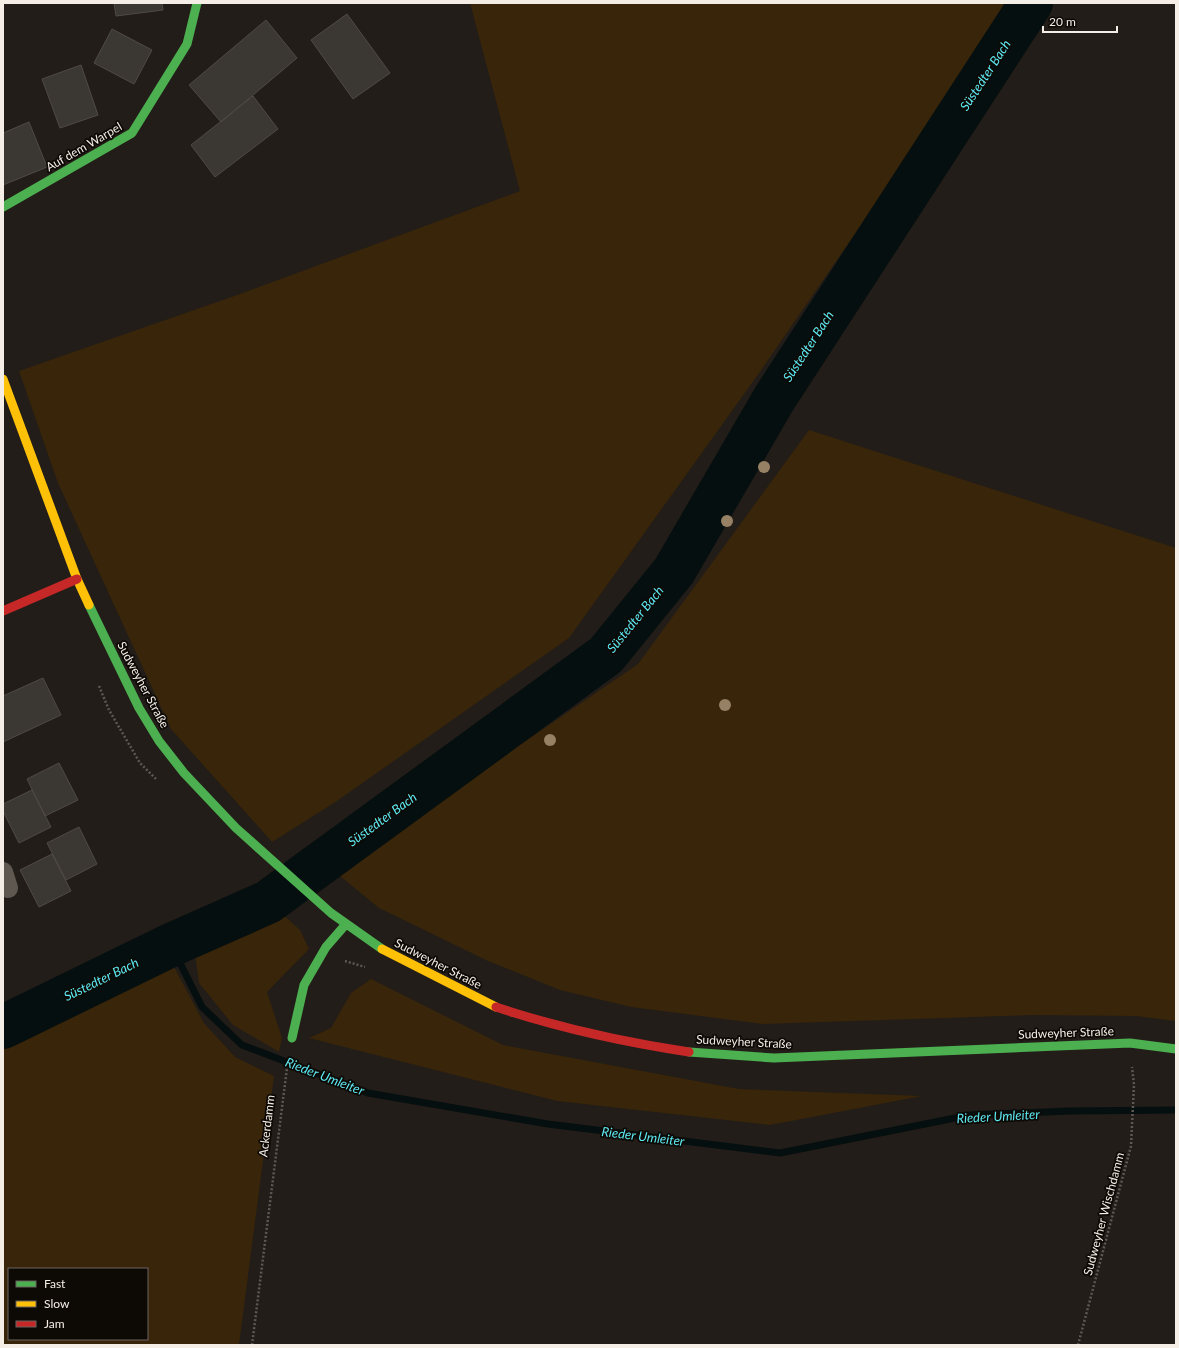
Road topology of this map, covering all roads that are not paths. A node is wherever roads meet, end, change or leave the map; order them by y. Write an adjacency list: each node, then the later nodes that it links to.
1 (197, 3): 2 (street, Auf dem Warpel)
2 (3, 208)
3 (3, 379): 4 (street, Sudweyher Straße)
4 (77, 579): 5 (street); 6 (street, Sudweyher Straße)
5 (3, 611)
6 (346, 924): 7 (street); 8 (street, Sudweyher Straße)
7 (292, 1038)
8 (1176, 1049)

